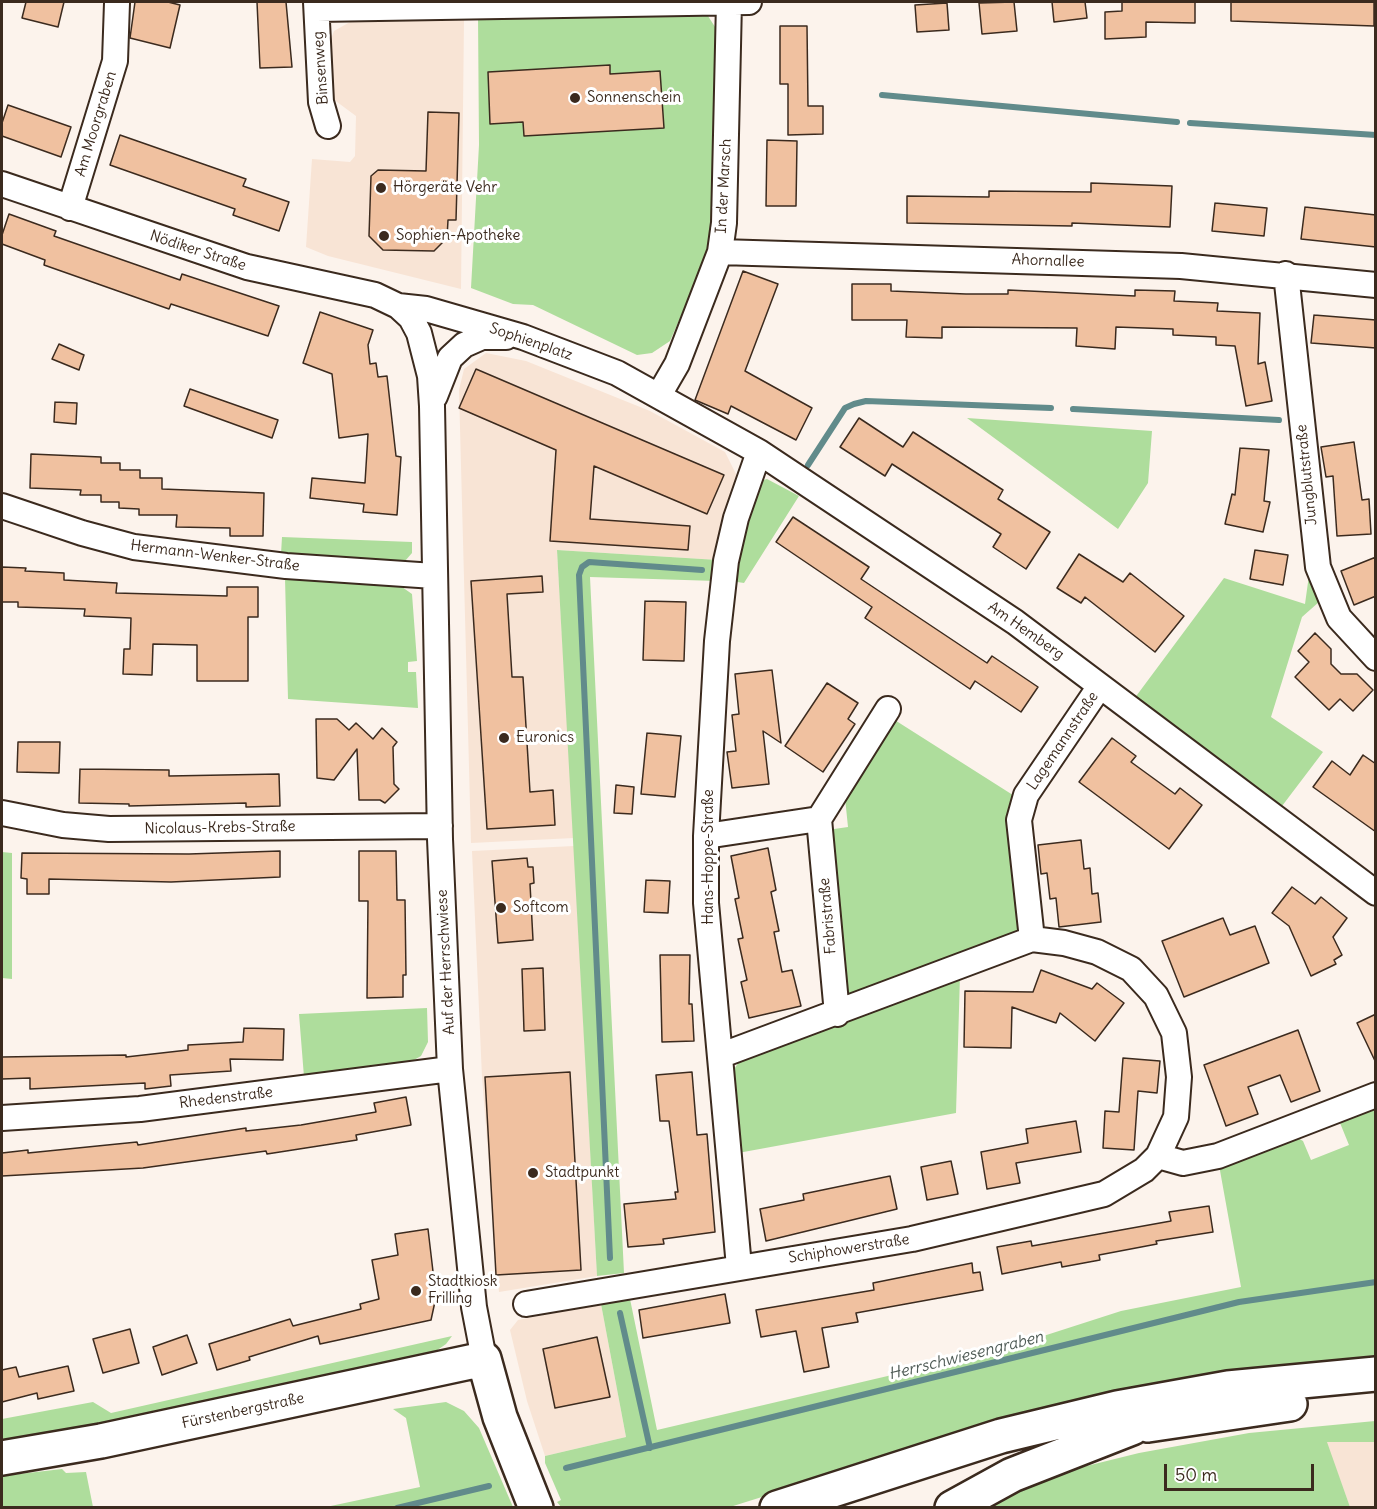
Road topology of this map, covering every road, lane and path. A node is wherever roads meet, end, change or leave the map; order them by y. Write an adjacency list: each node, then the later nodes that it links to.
1 (735, 2): 3 (street, Binsenweg); 7 (street, In der Marsch)
2 (117, 3): 6 (street, Am Moorgraben)
3 (316, 5): 4 (street, Binsenweg)
4 (328, 126)
5 (2, 184): 6 (street, Nödiker Straße)
6 (70, 208): 10 (street, Nödiker Straße)
7 (720, 252): 8 (street, Ahornallee); 12 (street, In der Marsch)
8 (1286, 274): 9 (street, Ahornallee); 17 (street, Jungblutstraße)
9 (1376, 285)
10 (398, 306): 11 (street, Sophienplatz); 13 (street, Auf der Herrschwiese)
11 (523, 337): 12 (street, Sophienplatz); 13 (street, Auf der Herrschwiese)
12 (659, 394): 14 (street, Am Hemberg)
13 (432, 406): 16 (street, Auf der Herrschwiese)
14 (759, 452): 18 (street, Am Hemberg); 23 (street, Hans-Hoppe-Straße)
15 (2, 506): 16 (street, Hermann-Wenker-Straße)
16 (434, 576): 22 (street, Auf der Herrschwiese)
17 (1376, 658)
18 (1100, 686): 24 (street, Am Hemberg); 25 (street, Lagemannstraße)
19 (888, 709): 21 (street)
20 (2, 813): 22 (street, Nicolaus-Krebs-Straße)
21 (819, 819): 23 (street); 26 (street, Fabristraße)
22 (440, 826): 28 (street, Auf der Herrschwiese)
23 (706, 836): 27 (street, Hans-Hoppe-Straße)
24 (1376, 892)
25 (1032, 939): 26 (street, Schiphowerstraße); 31 (street, Schiphowerstraße)
26 (837, 1014): 27 (street, Schiphowerstraße)
27 (722, 1055): 32 (street, Hans-Hoppe-Straße)
28 (450, 1069): 30 (street, Rhedenstraße); 34 (street, Auf der Herrschwiese)
29 (1376, 1095): 31 (street)
30 (2, 1118)
31 (1158, 1156): 32 (street, Schiphowerstraße)
32 (739, 1267): 33 (street, Schiphowerstraße)
33 (526, 1304)
34 (484, 1359): 38 (main road, Fürstenbergstraße); 39 (main road, Auf der Herrschwiese)
35 (1376, 1374): 40 (main road)
36 (1376, 1395): 37 (main road)
37 (1132, 1428): 41 (main road); 42 (main road)
38 (2, 1458)
39 (536, 1508)
40 (777, 1508)
41 (845, 1508)
42 (952, 1508)

